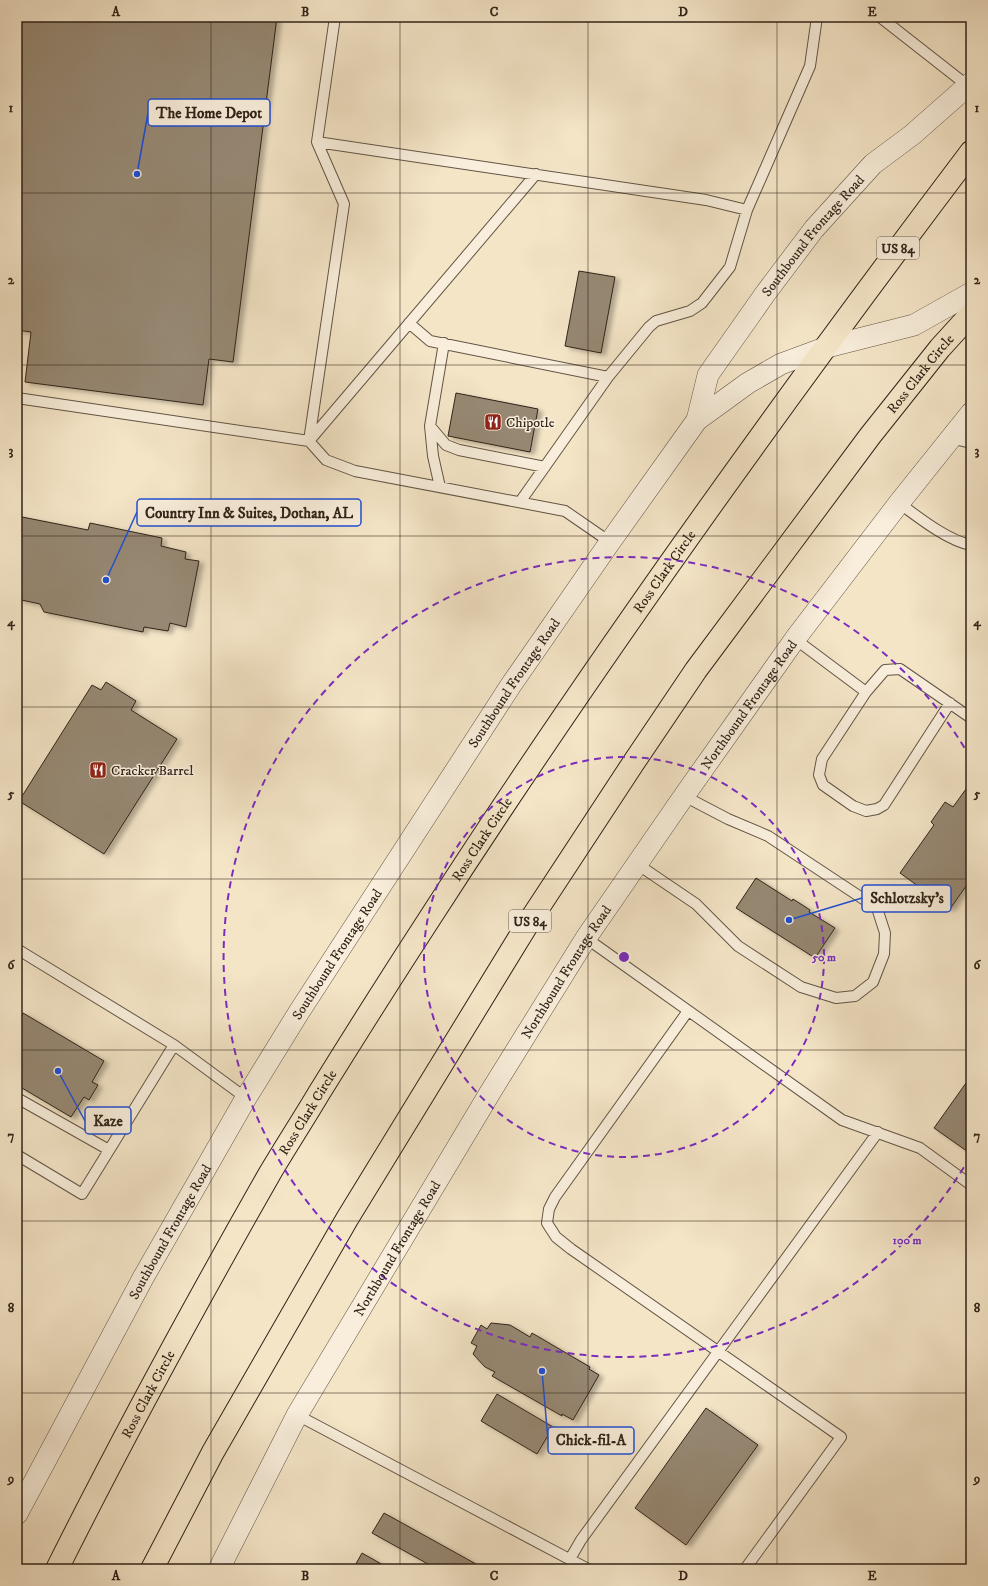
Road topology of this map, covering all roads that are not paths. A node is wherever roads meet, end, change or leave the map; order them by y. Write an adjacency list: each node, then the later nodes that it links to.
1 (335, 17): 5 (lane)
2 (817, 17): 8 (lane)
3 (880, 17): 4 (lane)
4 (969, 85): 17 (street, Southbound Frontage Road)
5 (317, 142): 7 (lane); 20 (lane)
6 (971, 152): 13 (highway, Ross Clark Circle / US 84)
7 (536, 174): 8 (lane); 11 (lane)
8 (747, 210): 14 (lane)
9 (971, 293): 13 (street, Southbound Frontage Road)
10 (971, 314): 49 (highway, Ross Clark Circle / US 84)
11 (409, 323): 12 (lane); 20 (lane)
12 (444, 343): 14 (lane); 18 (lane)
13 (827, 346): 17 (street, Southbound Frontage Road); 48 (highway, Ross Clark Circle / US 84)
14 (608, 377): 22 (lane)
15 (17, 398): 20 (lane)
16 (971, 413): 19 (street, Northbound Frontage Road)
17 (697, 420): 26 (street, Southbound Frontage Road)
18 (430, 426): 22 (lane); 23 (lane)
19 (950, 438): 21 (lane); 25 (street, Northbound Frontage Road)
20 (309, 441): 23 (lane)
21 (971, 443)
22 (545, 467): 24 (lane)
23 (440, 487): 24 (lane)
24 (520, 502): 26 (lane)
25 (899, 503): 27 (lane); 28 (street, Northbound Frontage Road)
26 (610, 542): 39 (street, Southbound Frontage Road)
27 (971, 545)
28 (795, 639): 29 (lane); 32 (street, Northbound Frontage Road)
29 (866, 692): 30 (lane); 30 (lane)
30 (950, 703): 31 (lane)
31 (971, 718)
32 (684, 796): 33 (street, Northbound Frontage Road); 33 (lane)
33 (637, 864): 34 (street, Northbound Frontage Road)
34 (586, 938): 36 (lane); 45 (street, Northbound Frontage Road)
35 (17, 949): 37 (lane)
36 (688, 1011): 40 (lane); 44 (lane)
37 (174, 1045): 39 (lane); 41 (lane)
38 (17, 1098): 41 (lane)
39 (246, 1098): 46 (street, Southbound Frontage Road)
40 (878, 1132): 43 (lane); 44 (lane)
41 (109, 1150): 42 (lane)
42 (17, 1155)
43 (971, 1185)
44 (719, 1351): 47 (lane); 52 (lane)
45 (298, 1415): 47 (lane); 50 (street, Northbound Frontage Road)
46 (17, 1514)
47 (570, 1559): 51 (lane)
48 (57, 1569)
49 (152, 1569)
50 (219, 1569)
51 (588, 1569)
52 (745, 1569)

